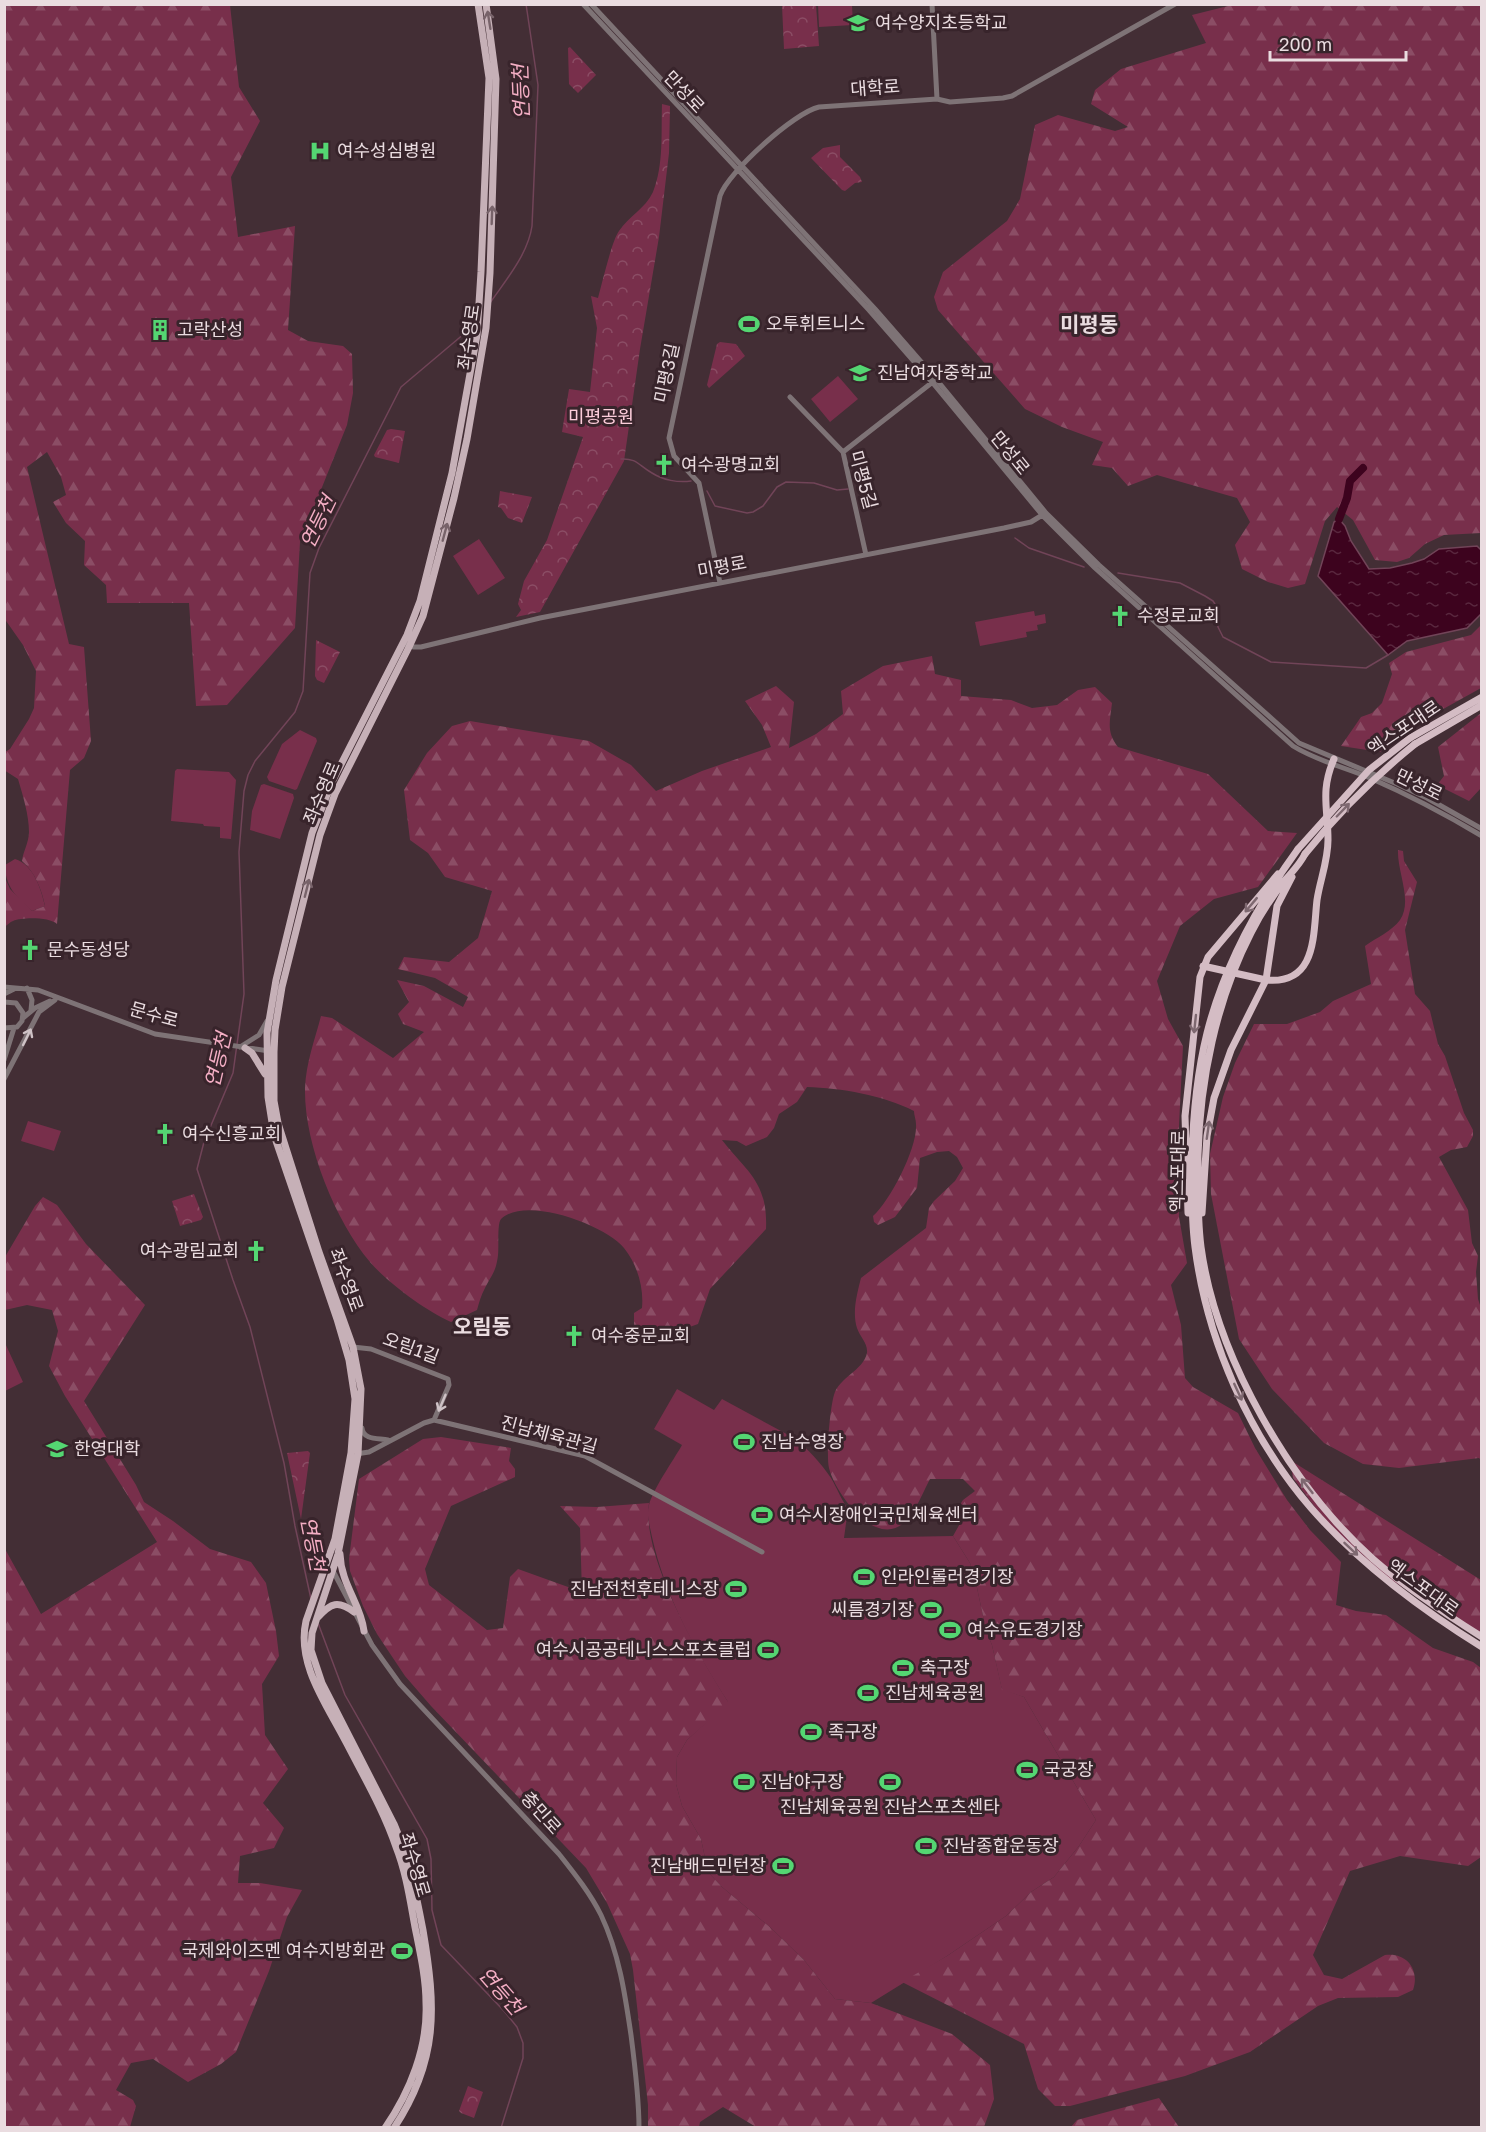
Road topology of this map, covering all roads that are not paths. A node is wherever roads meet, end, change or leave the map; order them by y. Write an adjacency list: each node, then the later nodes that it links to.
1 (478, 4): 7 (main road, 좌수영로)
2 (486, 4): 7 (main road, 좌수영로, one-way to 2)
3 (583, 4): 11 (street, 만성로)
4 (591, 4): 10 (street, 만성로)
5 (932, 4): 8 (street)
6 (1175, 4): 8 (street, 대학로)
7 (491, 61): 9 (main road, 좌수영로)
8 (937, 99): 10 (street, 대학로)
9 (491, 106): 12 (main road, 좌수영로); 13 (main road, 좌수영로, one-way to 9)
10 (743, 166): 11 (street, 미평3길); 18 (street, 만성로)
11 (737, 172): 18 (street, 만성로); 25 (street, 미평3길)
12 (482, 254): 13 (main road); 14 (main road, 좌수영로)
13 (491, 254): 15 (main road, 좌수영로)
14 (480, 304): 15 (main road); 16 (main road, 좌수영로)
15 (489, 304): 17 (main road, 좌수영로)
16 (473, 356): 17 (main road); 20 (main road, 좌수영로)
17 (482, 358): 21 (main road, 좌수영로)
18 (934, 380): 22 (street); 23 (street, 만성로)
19 (790, 397): 22 (street, 미평5길)
20 (466, 398): 21 (main road); 26 (main road, 좌수영로)
21 (475, 399): 26 (main road, 좌수영로, one-way to 21)
22 (843, 452): 24 (street, 미평5길)
23 (1044, 515): 24 (street, 미평로); 31 (street, 만성로)
24 (866, 555): 25 (street, 미평로)
25 (720, 583): 27 (street, 미평로)
26 (419, 614): 27 (main road, 좌수영로)
27 (406, 645): 33 (main road, 좌수영로)
28 (1482, 697): 30 (highway, 엑스포대로)
29 (1482, 705): 30 (highway, 엑스포대로)
30 (1413, 741): 35 (highway, 엑스포대로, bridge); 36 (highway, 엑스포대로, one-way to 30, bridge)
31 (1332, 761): 32 (street, 만성로); 34 (street, 만성로); 38 (highway)
32 (1482, 829)
33 (316, 834): 47 (main road, 좌수영로); 52 (main road, 좌수영로, one-way to 33)
34 (1482, 836)
35 (1290, 861): 37 (highway, one-way to 37); 56 (highway, 엑스포대로)
36 (1297, 867): 38 (highway); 56 (highway, 엑스포대로)
37 (1203, 966): 38 (highway, bridge); 56 (highway, one-way to 56)
38 (1266, 980): 56 (highway, one-way to 38)
39 (4, 987): 40 (street)
40 (22, 988): 41 (street); 42 (street); 46 (street)
41 (46, 993): 45 (street); 46 (street)
42 (4, 994)
43 (55, 1000): 45 (street); 46 (street); 55 (street, one-way to 43)
44 (4, 1002): 48 (street)
45 (72, 1004): 51 (street, 문수로)
46 (32, 1010): 48 (street)
47 (269, 1014): 51 (street); 52 (main road, 좌수영로)
48 (23, 1018): 50 (street)
49 (4, 1028): 50 (street)
50 (14, 1028): 53 (street)
51 (242, 1047): 52 (street); 54 (main road)
52 (270, 1051): 54 (main road, 좌수영로)
53 (4, 1060)
54 (269, 1074): 57 (main road, 좌수영로)
55 (4, 1079)
56 (1196, 1229): 71 (highway, 엑스포대로, one-way to 56); 72 (highway, 엑스포대로, one-way to 72)
57 (340, 1318): 58 (main road, 좌수영로); 62 (main road, 좌수영로)
58 (353, 1347): 59 (main road, 좌수영로); 60 (street, 오림1길, one-way to 60)
59 (362, 1402): 61 (street); 62 (main road, 좌수영로)
60 (434, 1420): 61 (street); 64 (street, 진남체육관길)
61 (390, 1440): 62 (street)
62 (355, 1454): 63 (main road, 좌수영로); 65 (main road, 좌수영로)
63 (339, 1547): 66 (main road, 좌수영로); 70 (main road)
64 (762, 1552)
65 (327, 1562): 66 (street, 충민로); 67 (main road, 좌수영로)
66 (333, 1570): 68 (street, 충민로); 69 (main road, 좌수영로)
67 (315, 1596): 69 (main road); 73 (main road, 좌수영로)
68 (354, 1612): 69 (main road); 70 (street, 충민로)
69 (316, 1622): 73 (main road, 좌수영로)
70 (364, 1631): 76 (street, 충민로)
71 (1482, 1637)
72 (1482, 1647)
73 (425, 1960): 74 (main road, 좌수영로); 75 (main road, 좌수영로)
74 (386, 2127)
75 (394, 2127)
76 (639, 2127)

